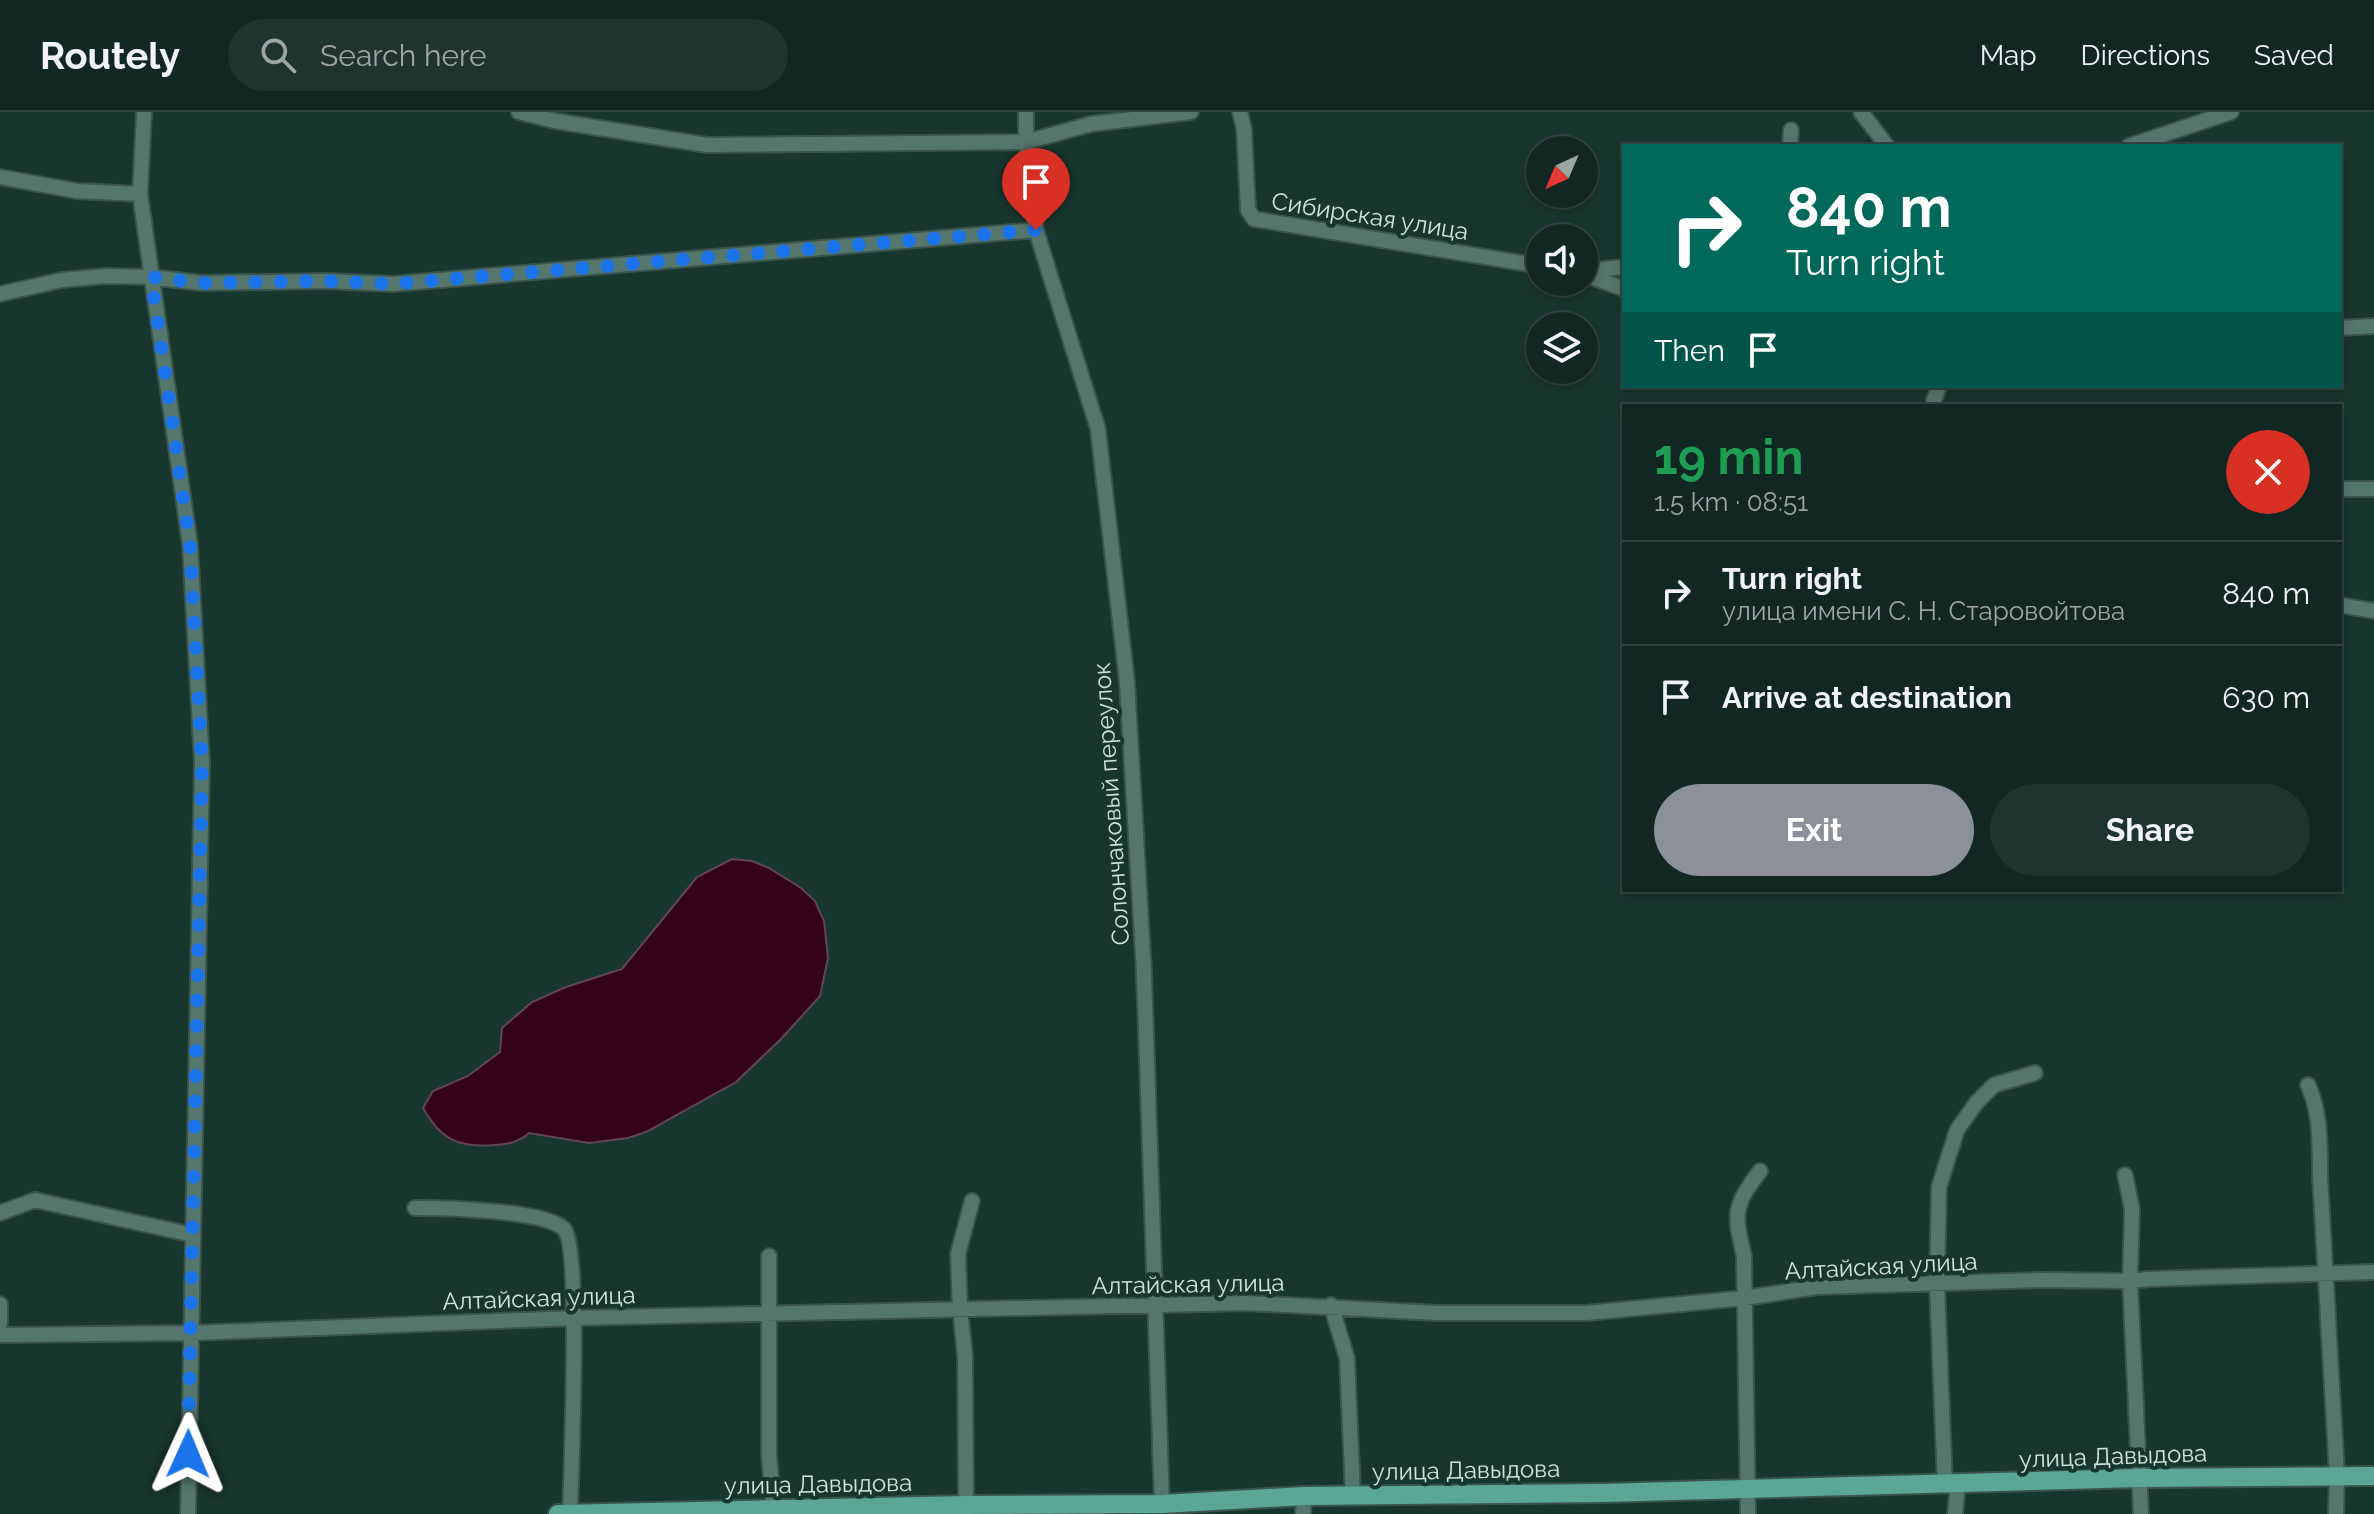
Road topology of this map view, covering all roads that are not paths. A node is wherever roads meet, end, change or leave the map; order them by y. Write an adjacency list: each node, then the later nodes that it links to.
1 (144, 112): 14 (street)
2 (519, 112): 9 (street)
3 (1026, 112): 9 (street, Солончаковый переулок)
4 (1191, 112): 9 (street)
5 (1240, 112): 16 (street, Сибирская улица)
6 (1861, 112): 11 (street)
7 (2231, 112): 12 (street)
8 (1791, 130): 10 (street)
9 (1026, 142): 15 (street, Солончаковый переулок)
10 (1790, 144)
11 (1885, 144)
12 (2135, 144)
13 (0, 177): 14 (street)
14 (140, 194): 19 (street)
15 (1036, 230): 19 (street); 45 (street, Солончаковый переулок)
16 (1526, 264)
17 (1622, 267): 18 (street)
18 (1598, 271)
19 (151, 277): 22 (street); 36 (street)
20 (1598, 279): 21 (street)
21 (1622, 288)
22 (0, 294)
23 (2374, 326): 24 (street)
24 (2342, 328)
25 (2342, 489): 26 (street)
26 (2374, 489)
27 (2342, 605): 28 (street)
28 (2374, 611)
29 (2035, 1073): 41 (street)
30 (2308, 1085): 39 (street)
31 (1760, 1171): 42 (street)
32 (2125, 1175): 40 (street)
33 (972, 1201): 46 (street)
34 (415, 1208): 48 (street)
35 (0, 1213): 36 (street)
36 (193, 1235): 50 (street)
37 (769, 1256): 47 (street)
38 (2374, 1272): 39 (street, Алтайская улица)
39 (2326, 1273): 40 (street, Алтайская улица); 52 (street)
40 (2130, 1281): 41 (street, Алтайская улица); 54 (street)
41 (1937, 1285): 42 (street, Алтайская улица); 55 (street)
42 (1745, 1298): 44 (street, Алтайская улица); 56 (street)
43 (0, 1304): 49 (street)
44 (1331, 1305): 45 (street, Алтайская улица); 57 (street)
45 (1156, 1306): 46 (street, Алтайская улица); 58 (street, Солончаковый переулок)
46 (960, 1309): 47 (street, Алтайская улица); 59 (street)
47 (769, 1315): 48 (street, Алтайская улица); 62 (street)
48 (574, 1318): 50 (street, Алтайская улица); 66 (street)
49 (0, 1323)
50 (190, 1333): 51 (street, Алтайская улица); 64 (street)
51 (0, 1335)
52 (2337, 1476): 53 (main road, улица Давыдова); 54 (main road, улица Давыдова); 70 (street)
53 (2374, 1476)
54 (2139, 1478): 55 (main road, улица Давыдова); 69 (street)
55 (1951, 1485): 56 (main road, улица Давыдова); 68 (street)
56 (1748, 1489): 57 (main road, улица Давыдова); 67 (street)
57 (1353, 1496): 60 (main road, улица Давыдова)
58 (1162, 1504): 60 (main road, улица Давыдова); 61 (main road, улица Давыдова)
59 (966, 1505): 61 (main road, улица Давыдова); 62 (main road, улица Давыдова)
60 (1304, 1505)
61 (1011, 1509)
62 (774, 1510): 63 (main road, улица Давыдова)
63 (718, 1513): 66 (main road, улица Давыдова)
64 (188, 1514)
65 (558, 1514): 66 (main road, улица Давыдова)
66 (570, 1514)
67 (1748, 1514)
68 (1955, 1514)
69 (2141, 1514)
70 (2336, 1514)

